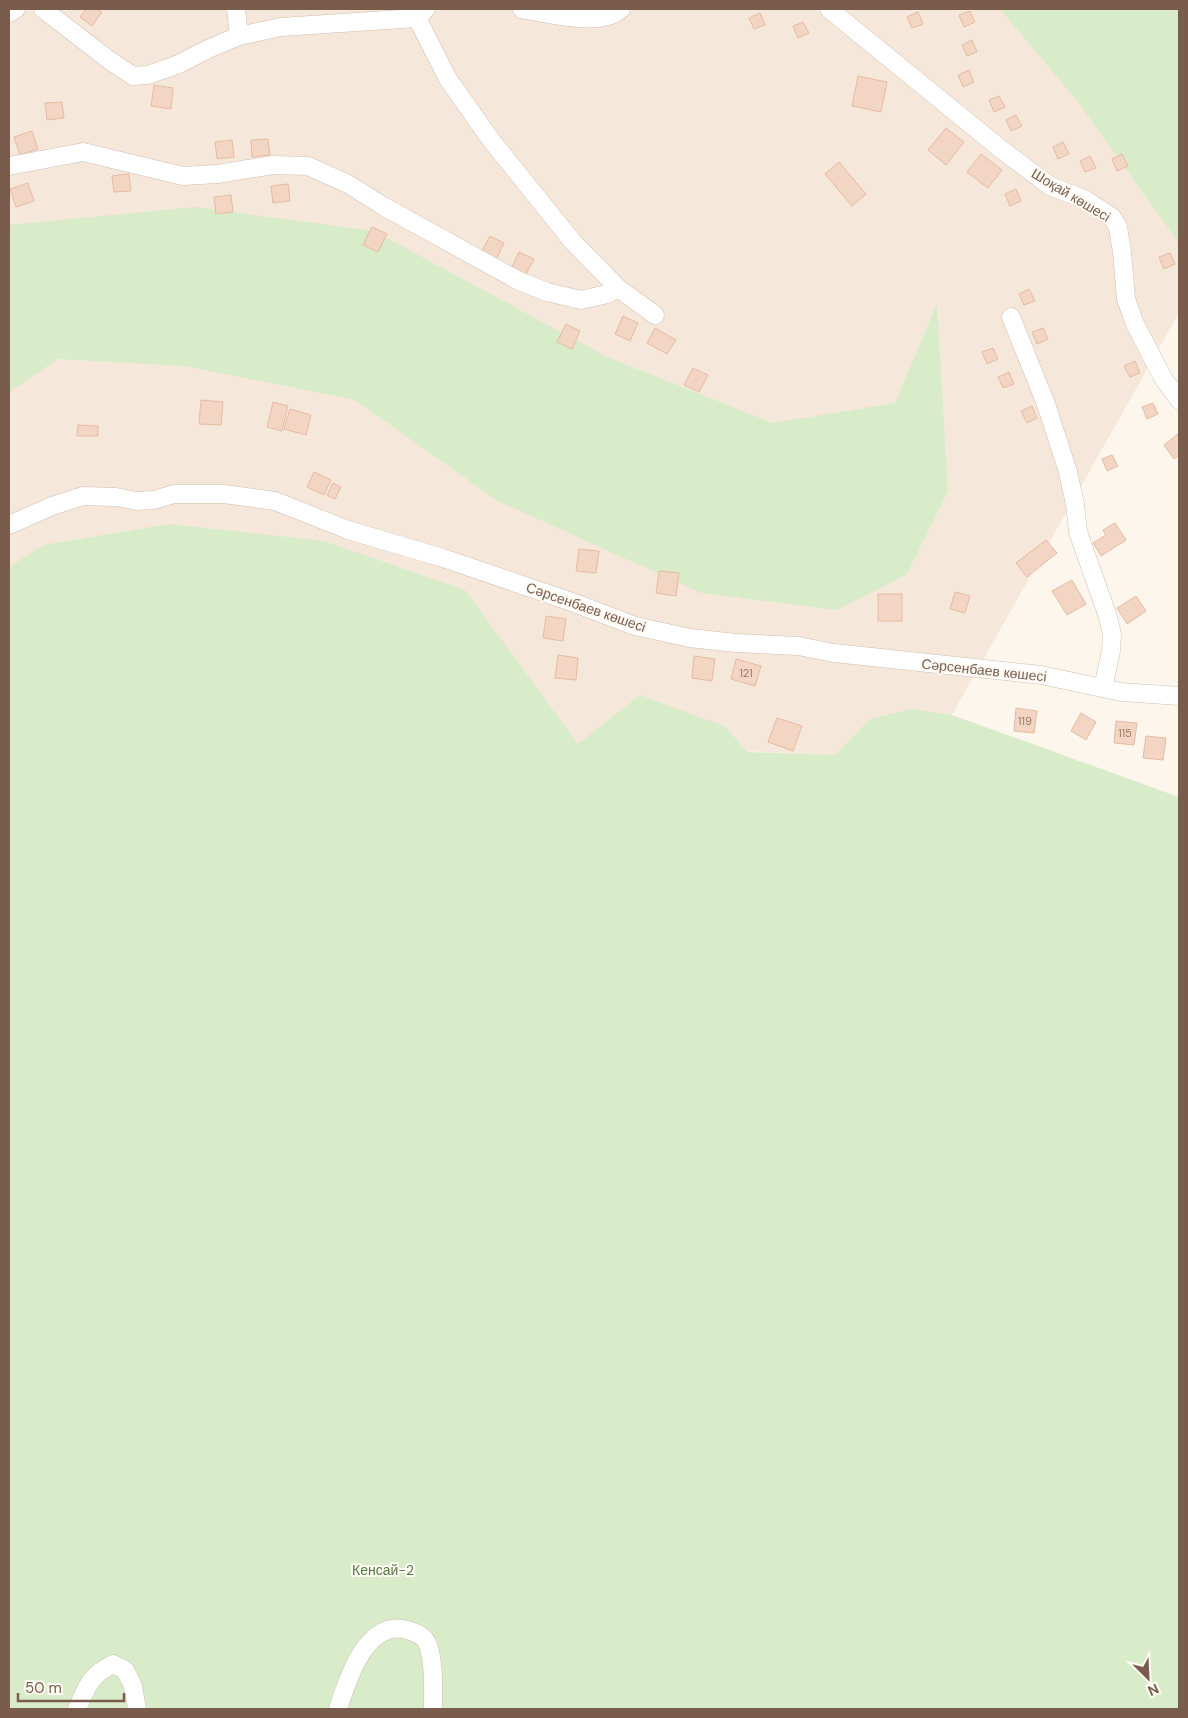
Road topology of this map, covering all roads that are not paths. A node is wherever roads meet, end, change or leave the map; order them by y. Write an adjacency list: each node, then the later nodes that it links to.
1 (16, 9): 9 (street)
2 (43, 9): 10 (street)
3 (236, 9): 10 (street)
4 (522, 9): 5 (street)
5 (621, 9)
6 (829, 9): 11 (street, Шоқай көшесі)
7 (850, 9): 11 (street)
8 (417, 12): 10 (street); 13 (street)
9 (9, 13)
10 (240, 36)
11 (863, 36): 16 (street, Шоқай көшесі)
12 (9, 166): 13 (street)
13 (618, 288): 14 (street)
14 (655, 315)
15 (1011, 317): 18 (street)
16 (1179, 400)
17 (9, 525): 18 (street, Сәрсенбаев көшесі)
18 (1103, 688): 19 (street, Сәрсенбаев көшесі)
19 (1179, 696)
20 (77, 1709): 21 (street)
21 (137, 1709)
22 (338, 1709): 23 (street)
23 (433, 1709)

